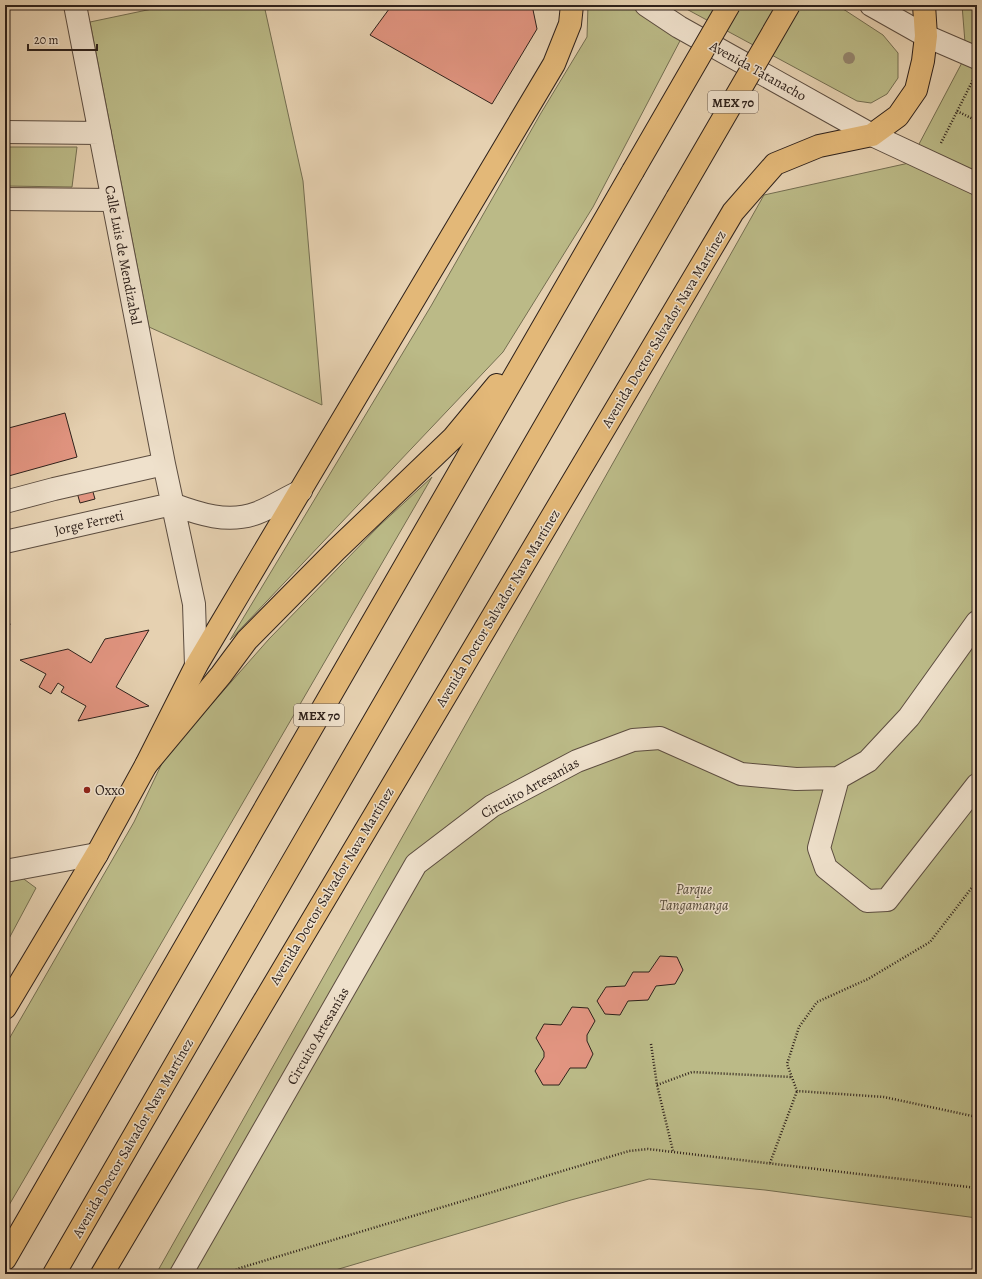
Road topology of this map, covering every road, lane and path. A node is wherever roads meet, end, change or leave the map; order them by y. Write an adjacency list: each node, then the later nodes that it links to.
1 (75, 5): 13 (street, Calle Luis de Mendizabal)
2 (572, 5): 21 (main road)
3 (646, 5): 14 (street, Avenida Tatanacho)
4 (729, 5): 19 (main road, MEX 70, bridge)
5 (789, 5): 43 (main road, Avenida Doctor Salvador Nava Martínez / MEX 70, bridge)
6 (871, 5): 8 (street)
7 (924, 5): 8 (main road, Avenida Doctor Salvador Nava Martínez)
8 (926, 36): 9 (street); 14 (main road, Avenida Doctor Salvador Nava Martínez)
9 (975, 68): 10 (path)
10 (957, 111): 11 (path); 15 (path)
11 (977, 121)
12 (5, 132): 13 (street)
13 (100, 133): 18 (street, Calle Luis de Mendizabal)
14 (872, 135): 15 (street, Avenida Tatanacho); 44 (main road, Avenida Doctor Salvador Nava Martínez)
15 (931, 163): 16 (street, Avenida Tatanacho)
16 (977, 184)
17 (5, 199): 18 (street)
18 (112, 200): 20 (street, Calle Luis de Mendizabal)
19 (535, 340): 27 (main road); 42 (main road, MEX 70)
20 (164, 464): 22 (street); 23 (street, Calle Luis de Mendizabal)
21 (301, 491): 23 (street); 26 (main road)
22 (5, 502)
23 (172, 504): 24 (street, Jorge Ferreti); 26 (street, Calle Luis de Mendizabal)
24 (5, 542)
25 (977, 622): 28 (street, Circuito Artesanías)
26 (196, 666): 27 (main road)
27 (146, 765): 30 (main road)
28 (838, 778): 29 (street); 45 (street, Circuito Artesanías)
29 (977, 785)
30 (97, 854): 31 (street); 33 (main road)
31 (5, 871)
32 (977, 881): 35 (path)
33 (5, 1008)
34 (651, 1044): 36 (path)
35 (792, 1077): 36 (path); 37 (path)
36 (657, 1086): 39 (path)
37 (797, 1091): 38 (path); 40 (path)
38 (977, 1117)
39 (673, 1151): 40 (path); 46 (path)
40 (770, 1163): 41 (path)
41 (977, 1188)
42 (5, 1259)
43 (54, 1274)
44 (102, 1274)
45 (181, 1274)
46 (228, 1274)

